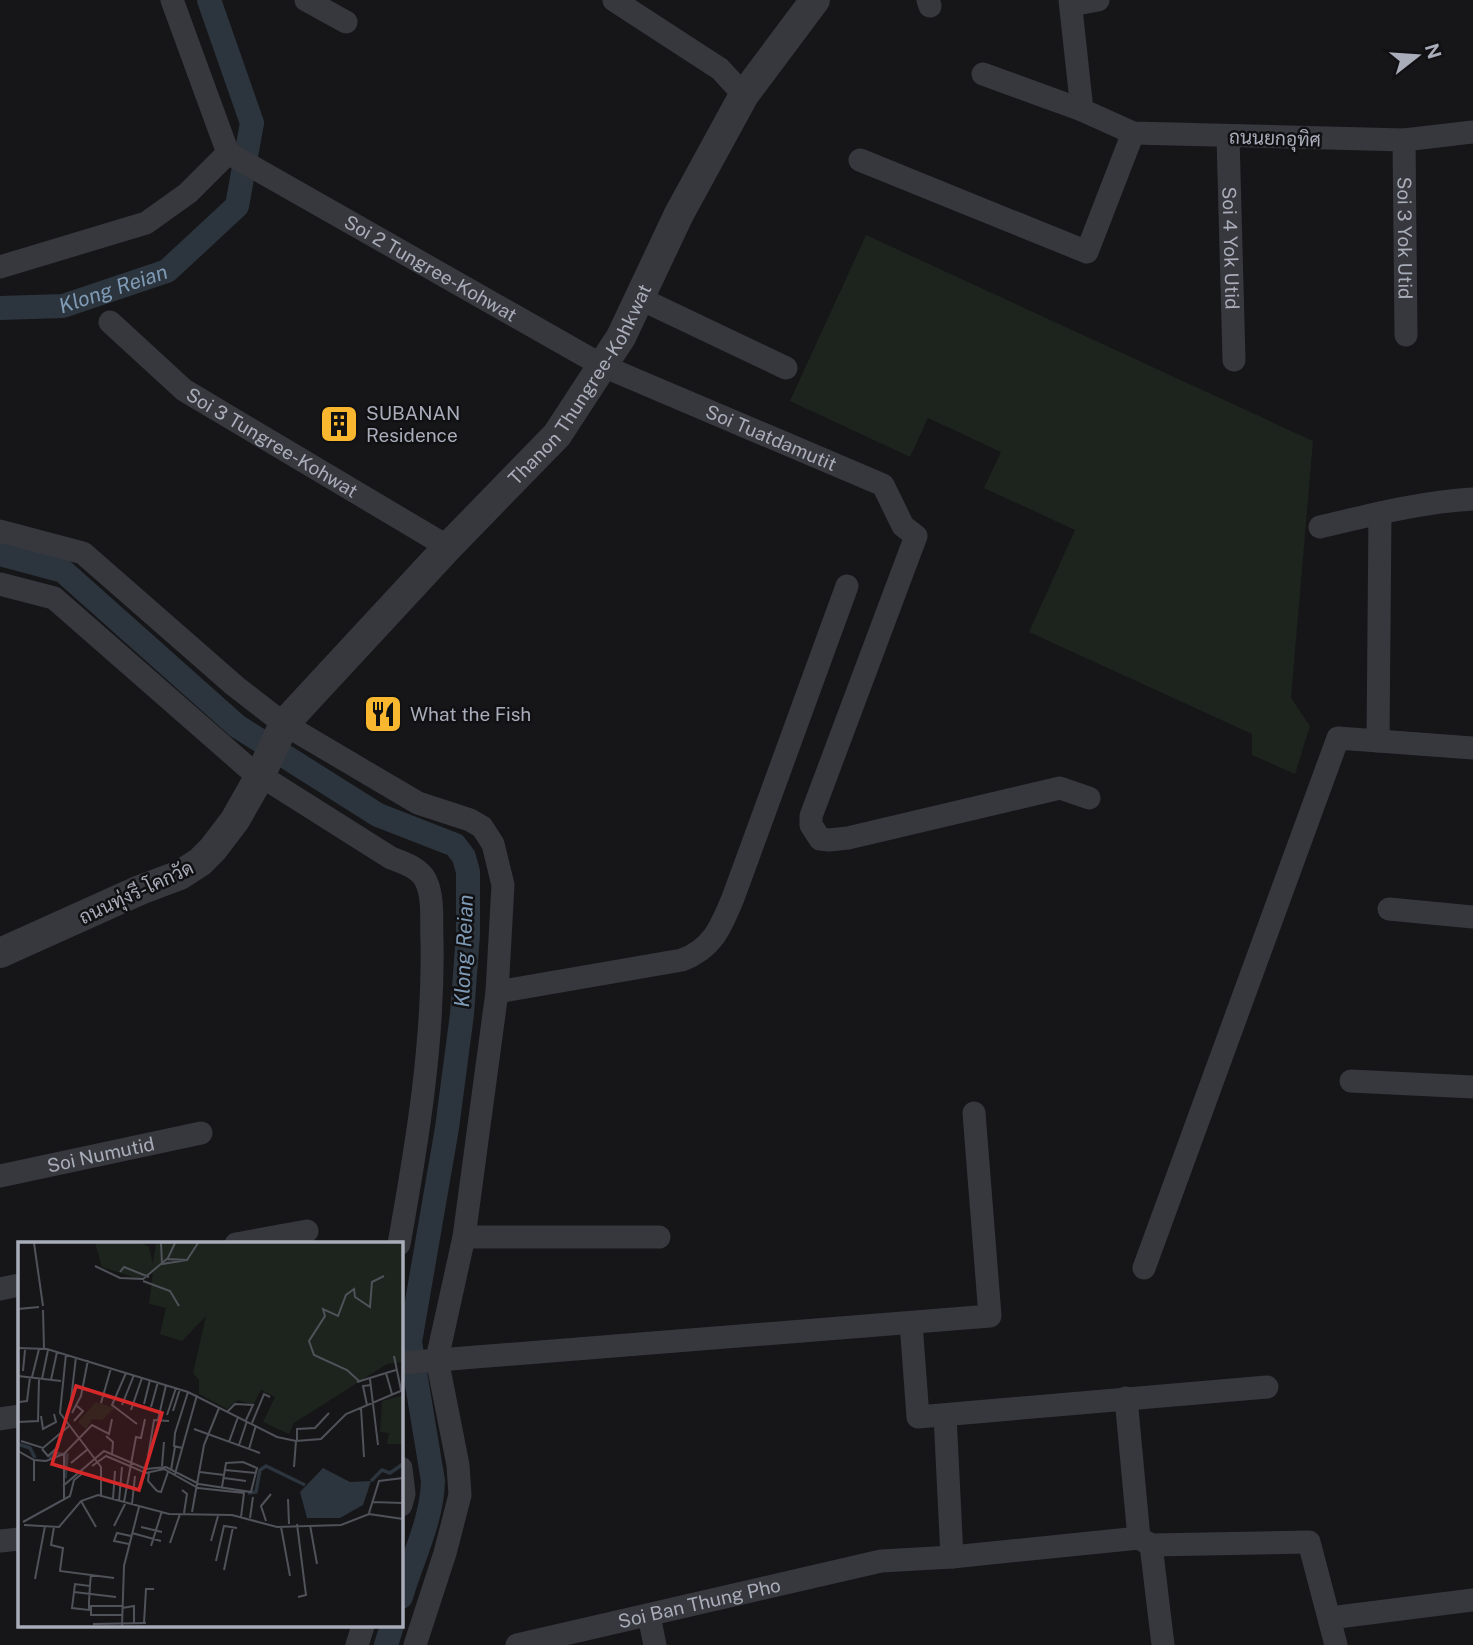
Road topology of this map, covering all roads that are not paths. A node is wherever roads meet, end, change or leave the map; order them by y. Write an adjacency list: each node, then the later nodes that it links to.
1 (172, 0): 15 (street)
2 (306, 0): 7 (street)
3 (614, 0): 9 (street)
4 (814, 0): 9 (street, Thanon Thungree-Kohkwat)
5 (1098, 0): 6 (street)
6 (1070, 3): 10 (street)
7 (346, 22)
8 (983, 74): 10 (street, ถนนยกอุทิศ)
9 (744, 95): 18 (street, Thanon Thungree-Kohkwat)
10 (1082, 110): 12 (street, ถนนยกอุทิศ)
11 (1473, 132): 14 (street, ถนนยกอุทิศ)
12 (1133, 133): 13 (street, ถนนยกอุทิศ); 16 (street)
13 (1228, 136): 14 (street, ถนนยกอุทิศ); 21 (street, Soi 4 Yok Utid)
14 (1404, 140): 20 (street, Soi 3 Yok Utid)
15 (228, 153): 17 (street); 22 (street, Soi 2 Tungree-Kohwat)
16 (860, 160)
17 (0, 267)
18 (641, 299): 22 (street, Thanon Thungree-Kohkwat); 23 (street)
19 (110, 322): 28 (street, Soi 3 Tungree-Kohwat)
20 (1406, 335)
21 (1234, 360)
22 (603, 366): 28 (street, Thanon Thungree-Kohkwat); 35 (street, Soi Tuatdamutit)
23 (786, 368)
24 (1473, 499): 25 (street)
25 (1380, 513): 26 (street); 32 (street)
26 (1320, 527)
27 (0, 531): 31 (street)
28 (448, 547): 31 (street, Thanon Thungree-Kohkwat)
29 (0, 584): 34 (street)
30 (847, 586): 39 (street)
31 (284, 724): 34 (street, ถนนทุ่งรี-โคกวัด); 39 (street)
32 (1378, 741): 33 (street); 50 (street)
33 (1473, 748)
34 (261, 774): 38 (street, ถนนทุ่งรี-โคกวัด); 49 (street)
35 (1089, 797)
36 (1389, 909): 37 (street)
37 (1473, 917)
38 (0, 953)
39 (497, 992): 46 (street)
40 (1350, 1081): 41 (street)
41 (1473, 1087)
42 (974, 1113): 53 (street)
43 (201, 1133): 44 (street, Soi Numutid)
44 (0, 1176)
45 (307, 1231): 48 (street)
46 (464, 1237): 47 (street); 54 (street)
47 (659, 1237)
48 (247, 1242)
49 (399, 1242)
50 (1144, 1268)
51 (18, 1285): 52 (street)
52 (0, 1289)
53 (911, 1323): 54 (street); 58 (street)
54 (434, 1359): 55 (street); 72 (street)
55 (402, 1363)
56 (1267, 1387): 57 (street)
57 (1126, 1398): 58 (street); 65 (street)
58 (945, 1415): 66 (street)
59 (18, 1416): 60 (street)
60 (0, 1419)
61 (402, 1477): 62 (street)
62 (402, 1502)
63 (18, 1539): 64 (street)
64 (0, 1541)
65 (1145, 1542): 66 (street, Soi Ban Thung Pho); 69 (street, Soi Ban Thung Pho); 75 (street)
66 (952, 1557): 68 (street, Soi Ban Thung Pho)
67 (1473, 1600): 69 (street)
68 (649, 1616): 73 (street, Soi Ban Thung Pho); 74 (street)
69 (1329, 1618): 76 (street)
70 (362, 1628): 71 (street)
71 (357, 1645)
72 (415, 1645)
73 (517, 1645)
74 (655, 1645)
75 (1163, 1645)
76 (1336, 1645)

